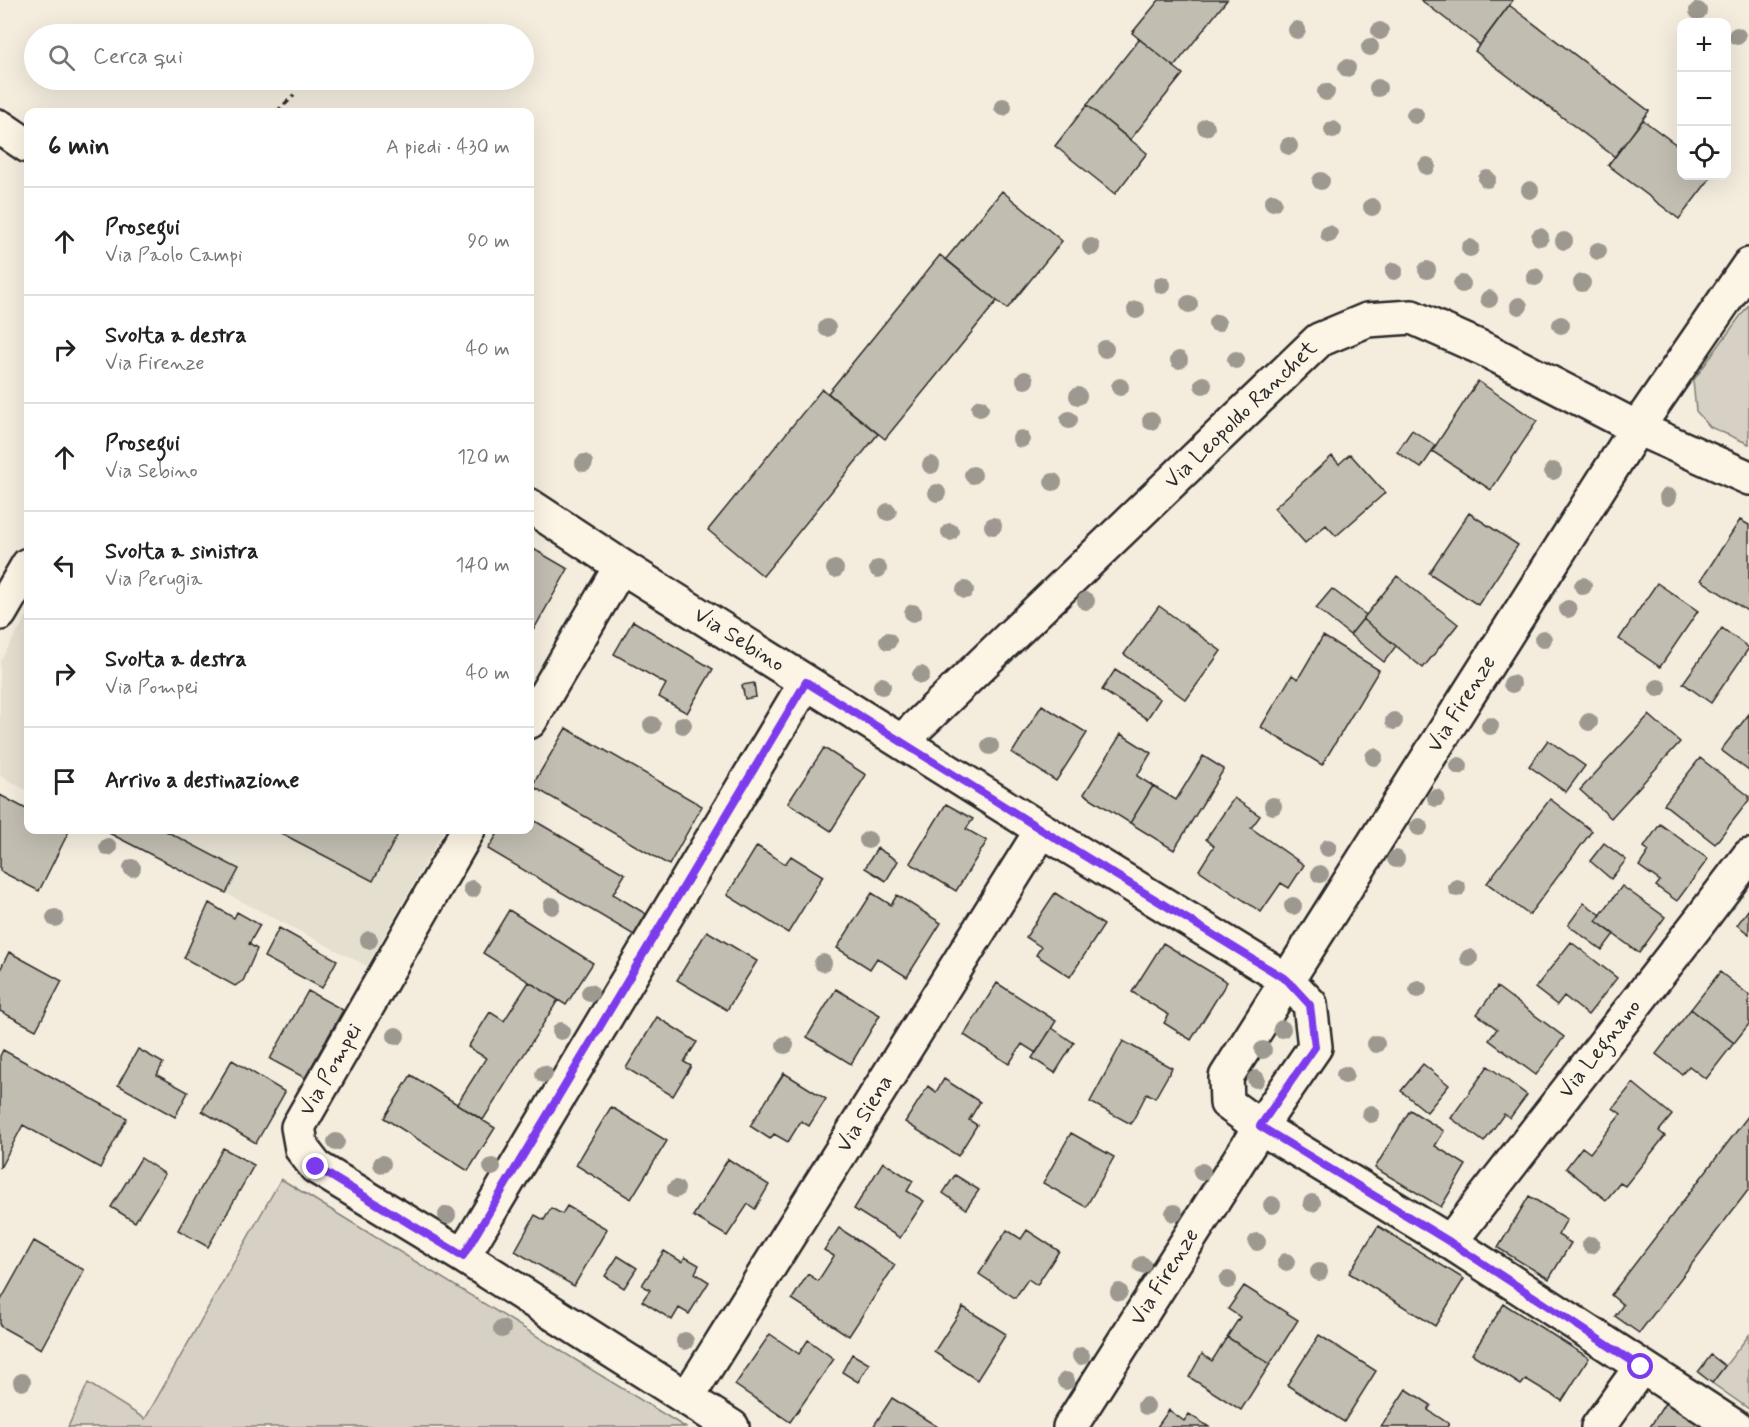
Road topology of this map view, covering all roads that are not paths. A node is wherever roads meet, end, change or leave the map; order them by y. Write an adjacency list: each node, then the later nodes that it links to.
1 (0, 127): 2 (street)
2 (24, 143)
3 (1749, 265): 4 (street, Via Firenze)
4 (1637, 428): 5 (street, Via Leopoldo Ranchet); 12 (street, Via Leopoldo Ranchet); 16 (street, Via Firenze)
5 (1749, 478)
6 (534, 510): 7 (street, Via Sebino)
7 (621, 566): 10 (street, Via Sebino); 11 (street)
8 (24, 572): 9 (street)
9 (0, 613)
10 (806, 682): 12 (street, Via Sebino); 19 (street)
11 (534, 714)
12 (902, 741): 13 (street, Via Sebino)
13 (1042, 830): 16 (street, Via Sebino); 21 (street, Via Siena)
14 (466, 834): 19 (street, Via Pompei)
15 (1749, 856): 18 (street, Via Legnano)
16 (1287, 980): 17 (street, Via Firenze); 17 (street, Via Firenze)
17 (1260, 1126): 18 (street); 23 (street, Via Firenze)
18 (1450, 1242): 20 (street)
19 (463, 1256): 21 (street, Via Pompei)
20 (1641, 1367): 24 (street); 25 (street)
21 (687, 1398): 22 (street, Via Pompei)
22 (732, 1427)
23 (1070, 1427)
24 (1598, 1427)
25 (1735, 1427)

